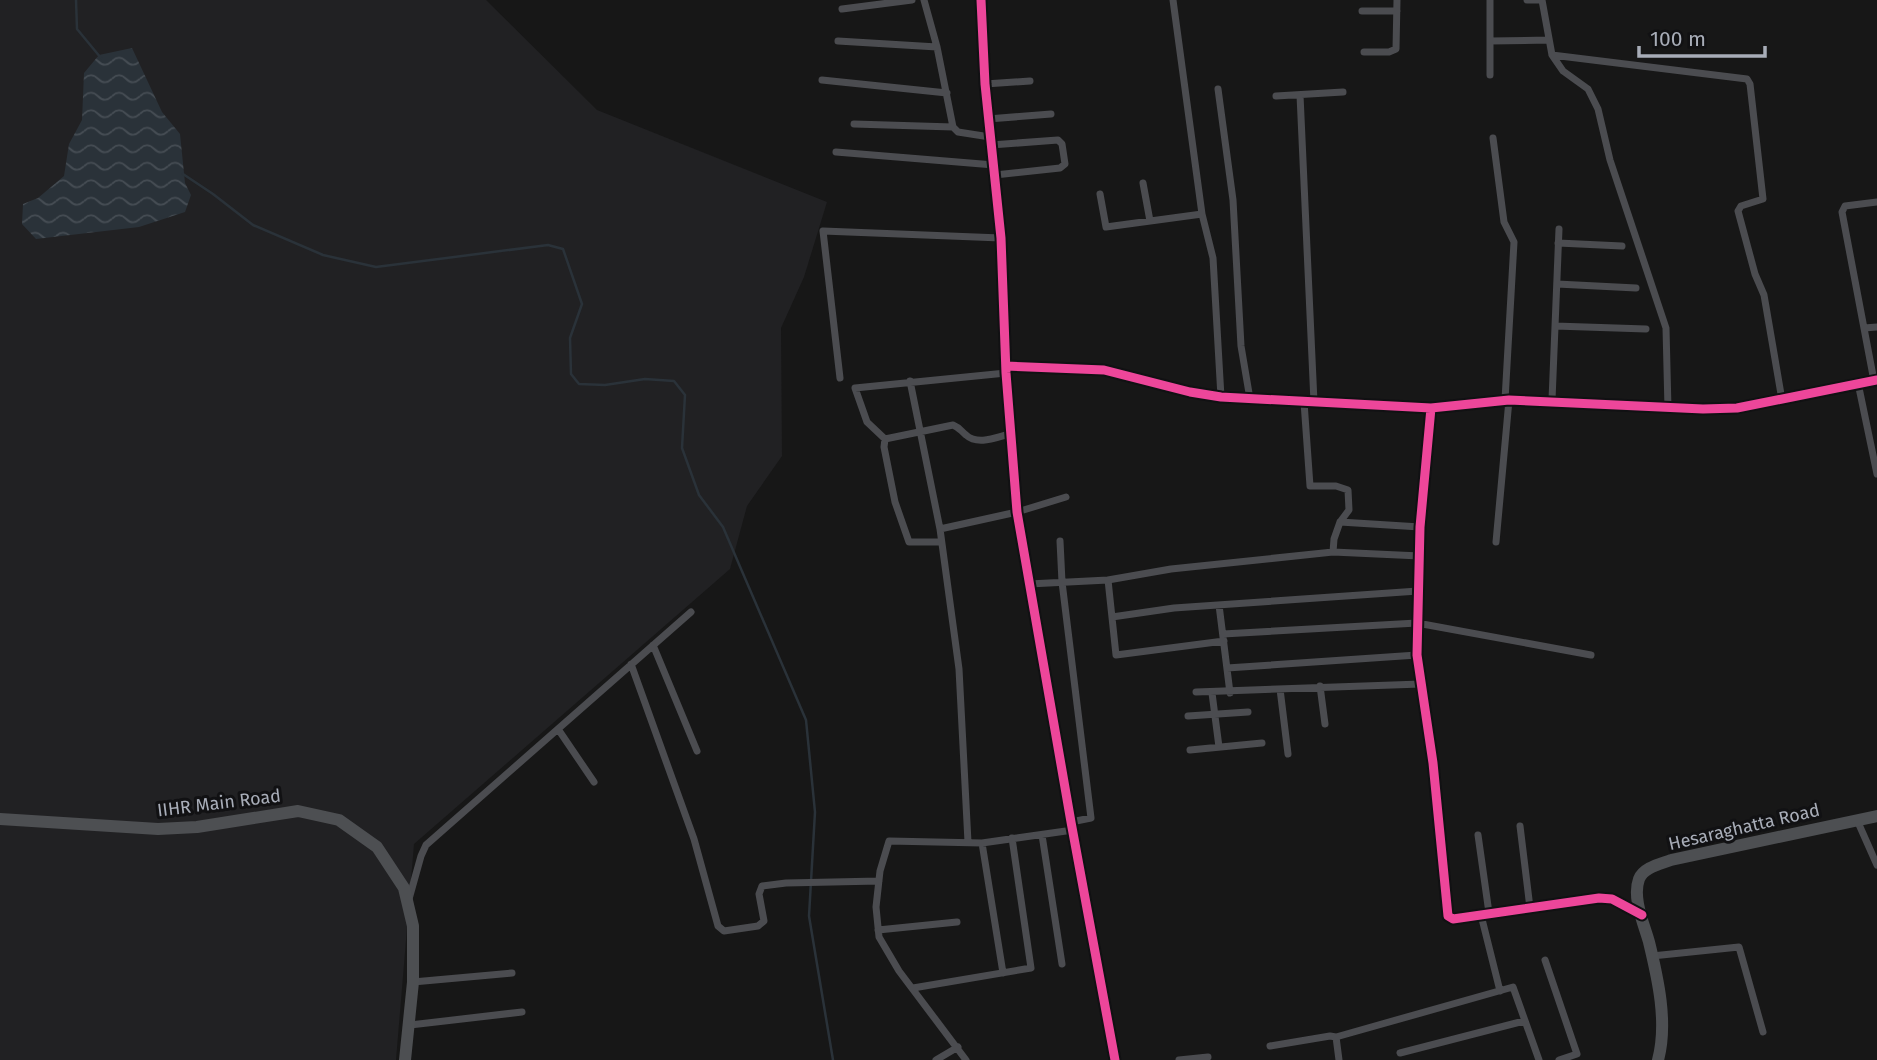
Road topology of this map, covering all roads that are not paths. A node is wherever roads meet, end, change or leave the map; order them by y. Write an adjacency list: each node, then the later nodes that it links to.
1 (912, 0): 9 (street)
2 (924, 0): 15 (street)
3 (981, 0): 21 (street)
4 (1173, 0): 38 (street)
5 (1398, 0): 11 (street)
6 (1490, 0): 14 (street)
7 (1527, 0): 8 (street)
8 (1542, 0): 12 (street)
9 (842, 9)
10 (1362, 11): 11 (street)
11 (1397, 11): 16 (street)
12 (1549, 40): 14 (street); 17 (street)
13 (838, 41): 15 (street)
14 (1490, 41): 18 (street)
15 (937, 47): 24 (street)
16 (1364, 52)
17 (1552, 55): 59 (street); 62 (street)
18 (1490, 75)
19 (822, 80): 24 (street)
20 (1030, 81): 21 (street)
21 (985, 85): 28 (street)
22 (1218, 89): 56 (street)
23 (1343, 92): 25 (street)
24 (947, 93): 30 (street)
25 (1300, 94): 26 (street); 60 (street)
26 (1276, 96)
27 (1051, 114): 28 (street)
28 (988, 119): 32 (street)
29 (854, 124): 30 (street)
30 (953, 127): 32 (street)
31 (1493, 138): 57 (street)
32 (990, 141): 34 (street); 34 (street)
33 (836, 152): 34 (street)
34 (994, 170): 41 (street)
35 (1143, 183): 39 (street)
36 (1100, 194): 39 (street)
37 (1877, 202): 48 (street)
38 (1202, 214): 39 (street); 55 (street)
39 (1150, 221)
40 (1559, 229): 42 (street)
41 (1002, 237): 50 (street); 51 (street)
42 (1558, 243): 43 (street); 44 (street)
43 (1622, 246)
44 (1557, 284): 45 (street); 46 (street)
45 (1636, 288)
46 (1555, 326): 49 (street); 58 (street)
47 (1877, 327): 48 (street)
48 (1864, 328): 53 (street)
49 (1646, 329)
50 (1006, 370): 52 (street); 55 (street); 64 (street)
51 (840, 379)
52 (910, 381): 63 (street); 65 (street)
53 (1876, 381): 54 (street)
54 (1858, 383): 59 (street); 66 (street)
55 (1222, 397): 56 (street)
56 (1250, 400): 60 (street)
57 (1507, 400): 58 (street); 61 (street); 74 (street)
58 (1552, 400): 62 (street)
59 (1782, 400): 62 (street)
60 (1309, 402): 61 (street); 69 (street)
61 (1431, 408): 70 (street)
62 (1668, 409)
63 (920, 433): 64 (street); 65 (street); 71 (street)
64 (1010, 434): 68 (street)
65 (885, 439): 73 (street)
66 (1877, 474)
67 (1066, 497): 68 (street)
68 (1017, 512): 71 (street); 79 (street)
69 (1340, 522): 70 (street); 75 (street)
70 (1420, 527): 76 (street)
71 (940, 529): 73 (street)
72 (1060, 541): 78 (street)
73 (941, 542): 116 (street)
74 (1496, 542)
75 (1333, 552): 76 (street); 77 (street)
76 (1420, 556): 80 (street)
77 (1108, 580): 78 (street); 83 (street)
78 (1062, 582): 79 (street); 111 (street)
79 (1030, 584): 111 (street)
80 (1418, 591): 81 (street); 84 (street)
81 (1220, 605): 83 (street); 85 (street)
82 (691, 612): 86 (street)
83 (1112, 617): 85 (street)
84 (1417, 623): 85 (street); 87 (street); 88 (street)
85 (1224, 638): 90 (street)
86 (653, 645): 89 (street); 105 (street)
87 (1417, 655): 90 (street); 91 (street)
88 (1591, 655)
89 (631, 664): 101 (street); 119 (street)
90 (1227, 668): 96 (street)
91 (1422, 684): 92 (street); 122 (street)
92 (1320, 686): 93 (street); 100 (street)
93 (1280, 689): 96 (street); 106 (street)
94 (1196, 692): 95 (street)
95 (1212, 693): 96 (street); 98 (street)
96 (1230, 693)
97 (1248, 712): 98 (street)
98 (1215, 715): 99 (street); 103 (street)
99 (1188, 716)
100 (1325, 724)
101 (558, 729): 107 (street); 120 (street)
102 (1262, 743): 103 (street)
103 (1219, 747): 104 (street)
104 (1190, 750)
105 (697, 751)
106 (1288, 754)
107 (594, 782)
108 (1877, 816): 110 (main road, Hesaraghatta Road)
109 (0, 819): 120 (main road, IIHR Main Road)
110 (1857, 820): 118 (street); 123 (main road, Hesaraghatta Road)
111 (1072, 826): 113 (street); 147 (street)
112 (1520, 826): 121 (street)
113 (1042, 835): 115 (street); 128 (street)
114 (1478, 835): 122 (street)
115 (1012, 838): 117 (street); 130 (street)
116 (968, 842): 117 (street); 119 (street)
117 (982, 843): 130 (street)
118 (1877, 866)
119 (879, 881): 125 (street)
120 (408, 903): 131 (main road, IIHR Main Road)
121 (1530, 908): 122 (street); 123 (street)
122 (1485, 914): 133 (street)
123 (1642, 915): 126 (main road, Hesaraghatta Road)
124 (957, 922): 125 (street)
125 (878, 930): 132 (street)
126 (1652, 956): 137 (street); 152 (main road, Hesaraghatta Road)
127 (1545, 960): 151 (street)
128 (1062, 964)
129 (512, 973): 131 (street)
130 (1003, 973): 132 (street)
131 (413, 982): 136 (main road, IIHR Main Road)
132 (913, 988): 140 (street)
133 (1500, 990): 135 (street); 138 (street)
134 (522, 1012): 136 (street)
135 (1524, 1021): 141 (street); 143 (street)
136 (410, 1025): 144 (main road, IIHR Main Road)
137 (1763, 1032)
138 (1336, 1037): 139 (street); 149 (street)
139 (1270, 1045)
140 (958, 1047): 145 (street); 146 (street)
141 (1401, 1053)
142 (1208, 1057): 148 (street)
143 (1538, 1059): 150 (street)
144 (405, 1060)
145 (936, 1060)
146 (966, 1060)
147 (1115, 1060)
148 (1179, 1060)
149 (1339, 1060)
150 (1529, 1060)
151 (1559, 1060)
152 (1658, 1060)

